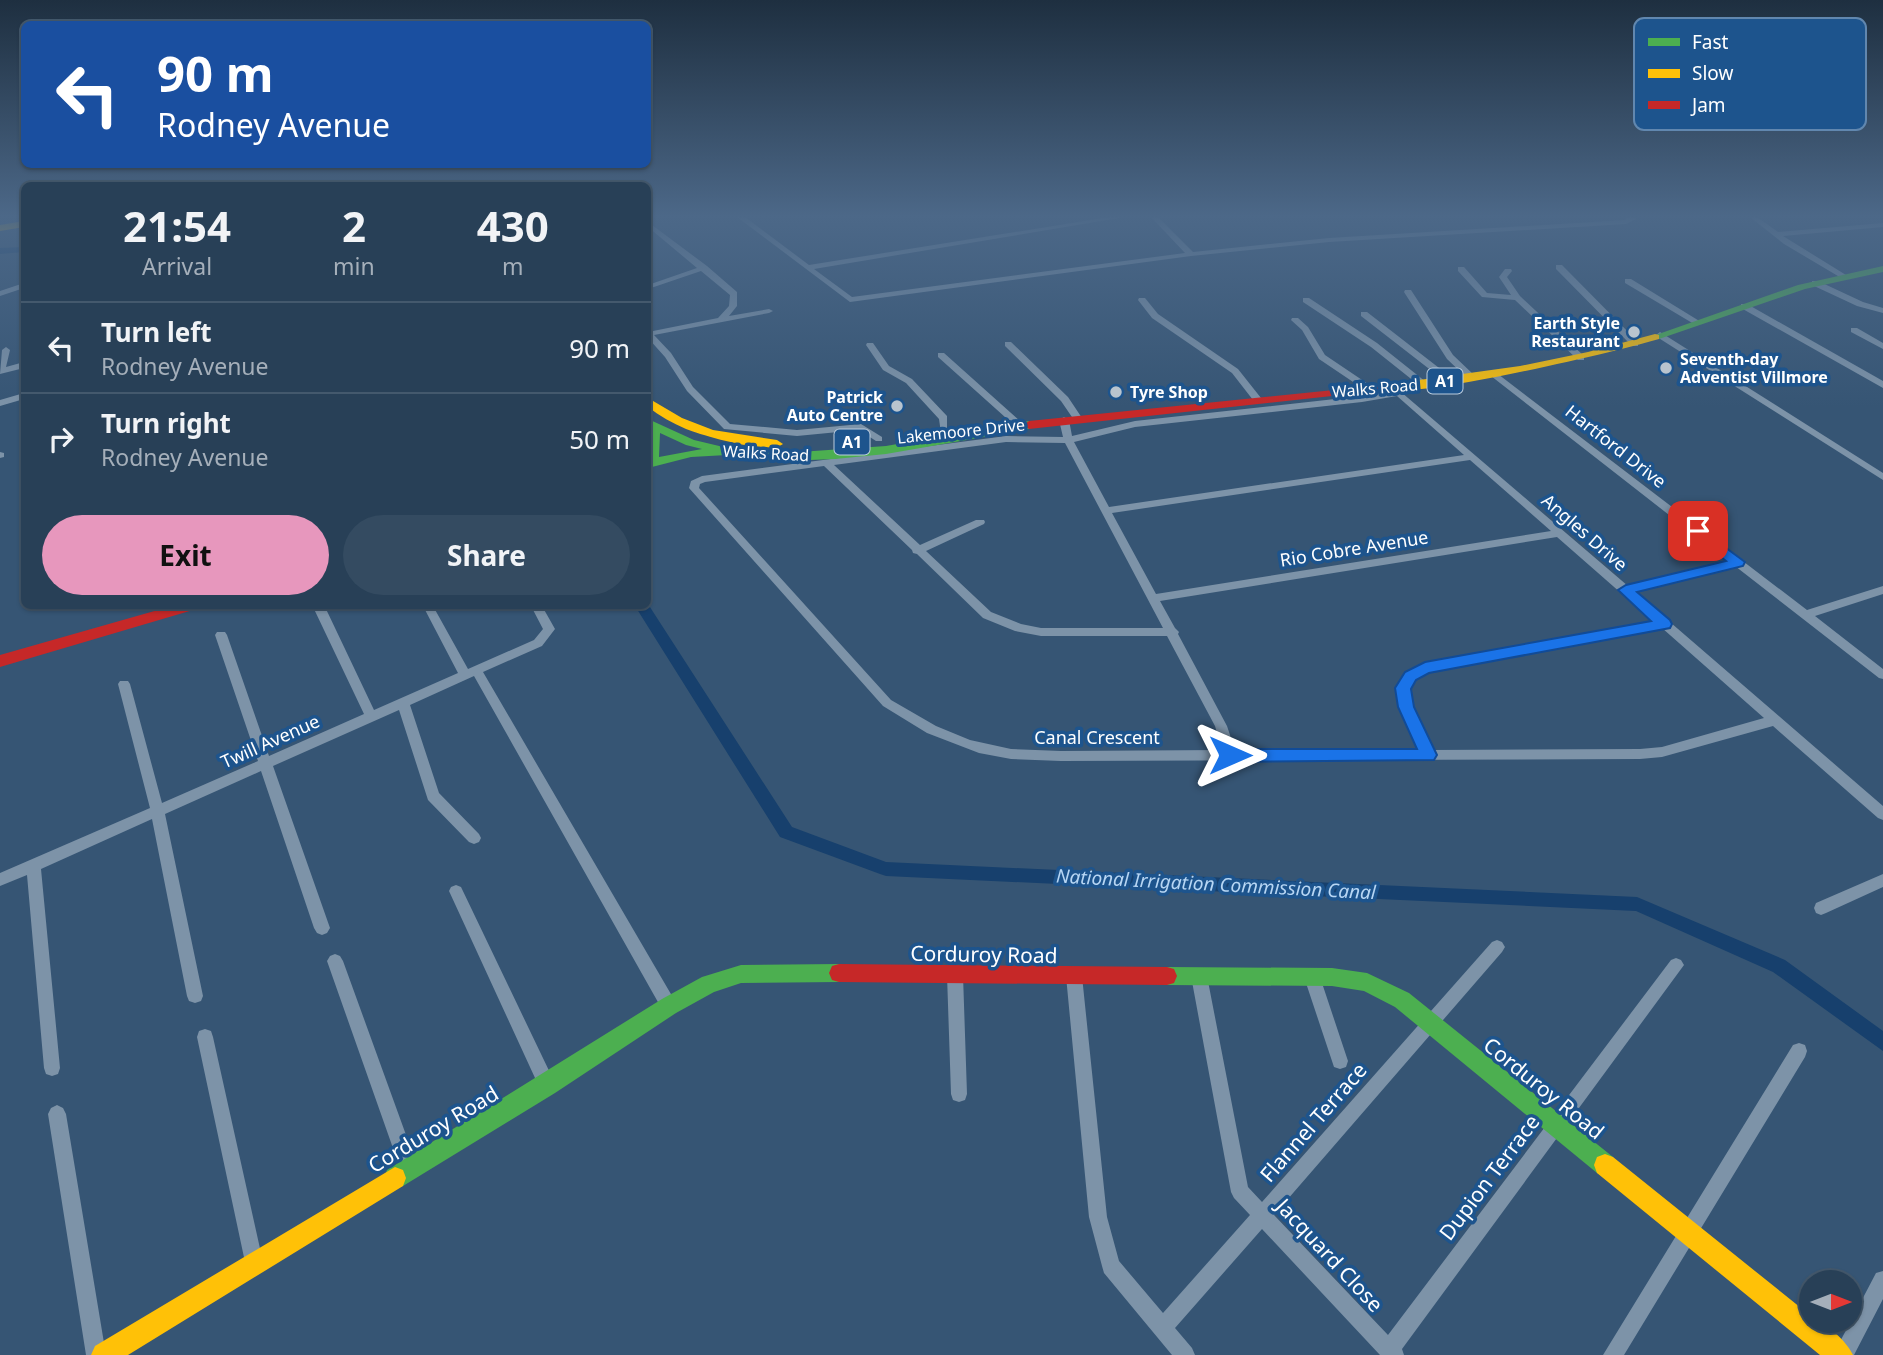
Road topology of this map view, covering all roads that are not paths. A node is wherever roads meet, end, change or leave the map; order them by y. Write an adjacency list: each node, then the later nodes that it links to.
1 (668, 280): 11 (street)
2 (719, 280): 22 (street)
3 (823, 280): 4 (street)
4 (997, 280)
5 (1471, 280): 15 (street)
6 (1505, 280): 15 (street)
7 (1572, 280): 30 (street)
8 (1828, 280): 10 (main road, Walks Road / A1)
9 (1628, 281): 24 (street)
10 (1815, 283): 18 (main road, Walks Road / A1); 20 (street)
11 (651, 286)
12 (21, 287): 14 (street)
13 (1408, 292): 39 (street)
14 (0, 294)
15 (1517, 298): 35 (street)
16 (1142, 300): 46 (street)
17 (1306, 300): 41 (street)
18 (1744, 306): 24 (main road, Walks Road / A1); 42 (street)
19 (769, 311): 22 (street)
20 (1883, 311)
21 (1364, 314): 40 (street)
22 (721, 320): 26 (street)
23 (1294, 320): 43 (street)
24 (1697, 322): 27 (main road, Walks Road / A1)
25 (1854, 330): 32 (street)
26 (651, 333)
27 (1660, 335): 30 (main road, Walks Road / A1); 63 (street)
28 (651, 337): 55 (street)
29 (1008, 344): 49 (street)
30 (1635, 344): 35 (main road, Walks Road / A1)
31 (870, 345): 54 (street)
32 (1883, 346)
33 (6, 350): 37 (street)
34 (941, 355): 50 (street)
35 (1581, 358): 38 (main road, Walks Road / A1)
36 (21, 366): 37 (street)
37 (1, 370)
38 (1494, 373): 39 (main road, Walks Road / A1); 69 (street, Hartford Drive)
39 (1471, 377): 40 (main road, Walks Road / A1)
40 (1449, 380): 41 (main road, Walks Road / A1)
41 (1423, 384): 44 (main road, Walks Road / A1)
42 (1883, 385)
43 (1368, 388): 44 (main road, Walks Road / A1); 46 (main road, Walks Road / A1)
44 (1395, 390): 57 (street, Lakemoore Drive); 59 (street, Angles Drive)
45 (21, 397): 47 (street)
46 (1256, 398): 49 (main road, Walks Road / A1)
47 (0, 403)
48 (651, 404): 53 (main road, Walks Road / A1)
49 (1070, 419): 50 (main road, Walks Road / A1); 55 (main road, Walks Road / A1); 57 (street)
50 (1018, 424): 54 (main road, Walks Road / A1)
51 (651, 425): 56 (main road, A1)
52 (651, 427): 58 (main road)
53 (695, 429): 55 (main road, Walks Road / A1); 56 (main road)
54 (944, 431): 55 (main road, Walks Road / A1)
55 (726, 439): 56 (main road, Walks Road / A1); 61 (main road)
56 (678, 440): 60 (main road)
57 (1068, 440): 62 (street, Lakemoore Drive); 65 (street)
58 (651, 455)
59 (1472, 457): 65 (street); 67 (street, Angles Drive)
60 (651, 460)
61 (651, 462)
62 (826, 462): 64 (street, Lakemoore Drive); 68 (street)
63 (1883, 477)
64 (695, 483): 88 (street, Canal Crescent)
65 (1107, 511): 72 (street)
66 (980, 522): 68 (street)
67 (1560, 533): 70 (street, Angles Drive); 72 (street, Rio Cobre Avenue)
68 (917, 551): 79 (street)
69 (1738, 562): 70 (street); 77 (street, Hartford Drive)
70 (1626, 590): 78 (street, Angles Drive)
71 (1883, 590): 77 (street)
72 (1153, 598): 79 (street)
73 (178, 609): 81 (main road)
74 (320, 609): 86 (street)
75 (430, 609): 82 (street)
76 (539, 609): 82 (street, Twill Avenue)
77 (1806, 615): 83 (street, Hartford Drive)
78 (1664, 624): 87 (street, Angles Drive); 89 (street)
79 (1173, 632): 88 (street)
80 (221, 635): 90 (street)
81 (0, 661)
82 (471, 672): 85 (street, Twill Avenue); 108 (street)
83 (1883, 676)
84 (124, 684): 91 (street)
85 (403, 702): 86 (street, Twill Avenue); 93 (street)
86 (371, 716): 90 (street, Twill Avenue)
87 (1775, 720): 89 (street, Canal Crescent); 92 (street, Angles Drive)
88 (1230, 755): 89 (street, Canal Crescent)
89 (1428, 755)
90 (267, 762): 91 (street, Twill Avenue); 99 (street)
91 (157, 810): 94 (street, Twill Avenue); 107 (street)
92 (1883, 814)
93 (474, 838)
94 (33, 865): 95 (street, Twill Avenue); 113 (street)
95 (0, 880)
96 (1883, 880): 98 (street)
97 (456, 891): 114 (street)
98 (1821, 908)
99 (322, 928)
100 (1497, 947): 109 (street, Flannel Terrace)
101 (335, 961): 118 (street)
102 (1676, 965): 117 (street, Dupion Terrace)
103 (955, 975): 104 (main road, Corduroy Road); 108 (main road, Corduroy Road); 115 (street)
104 (1074, 976): 105 (main road, Corduroy Road); 123 (street)
105 (1199, 976): 106 (main road, Corduroy Road); 119 (street, Jacquard Close)
106 (1312, 977): 109 (main road, Corduroy Road); 112 (street)
107 (195, 996)
108 (669, 1006): 114 (main road, Corduroy Road)
109 (1430, 1023): 117 (main road, Corduroy Road); 119 (street, Flannel Terrace)
110 (205, 1037): 121 (street)
111 (1799, 1051): 120 (street)
112 (1340, 1061)
113 (52, 1068)
114 (547, 1085): 118 (main road, Corduroy Road)
115 (959, 1094)
116 (57, 1114): 125 (street)
117 (1556, 1125): 120 (main road, Corduroy Road); 124 (street, Dupion Terrace)
118 (409, 1168): 121 (main road, Corduroy Road)
119 (1261, 1215): 123 (street, Flannel Terrace); 124 (street, Jacquard Close)
120 (1688, 1232): 128 (street); 129 (main road, Corduroy Road)
121 (254, 1262): 126 (main road, Corduroy Road)
122 (1883, 1280): 129 (street)
123 (1163, 1328): 127 (street)
124 (1391, 1352)
125 (96, 1355)
126 (104, 1355)
127 (1185, 1355)
128 (1612, 1355)
129 (1842, 1355)

